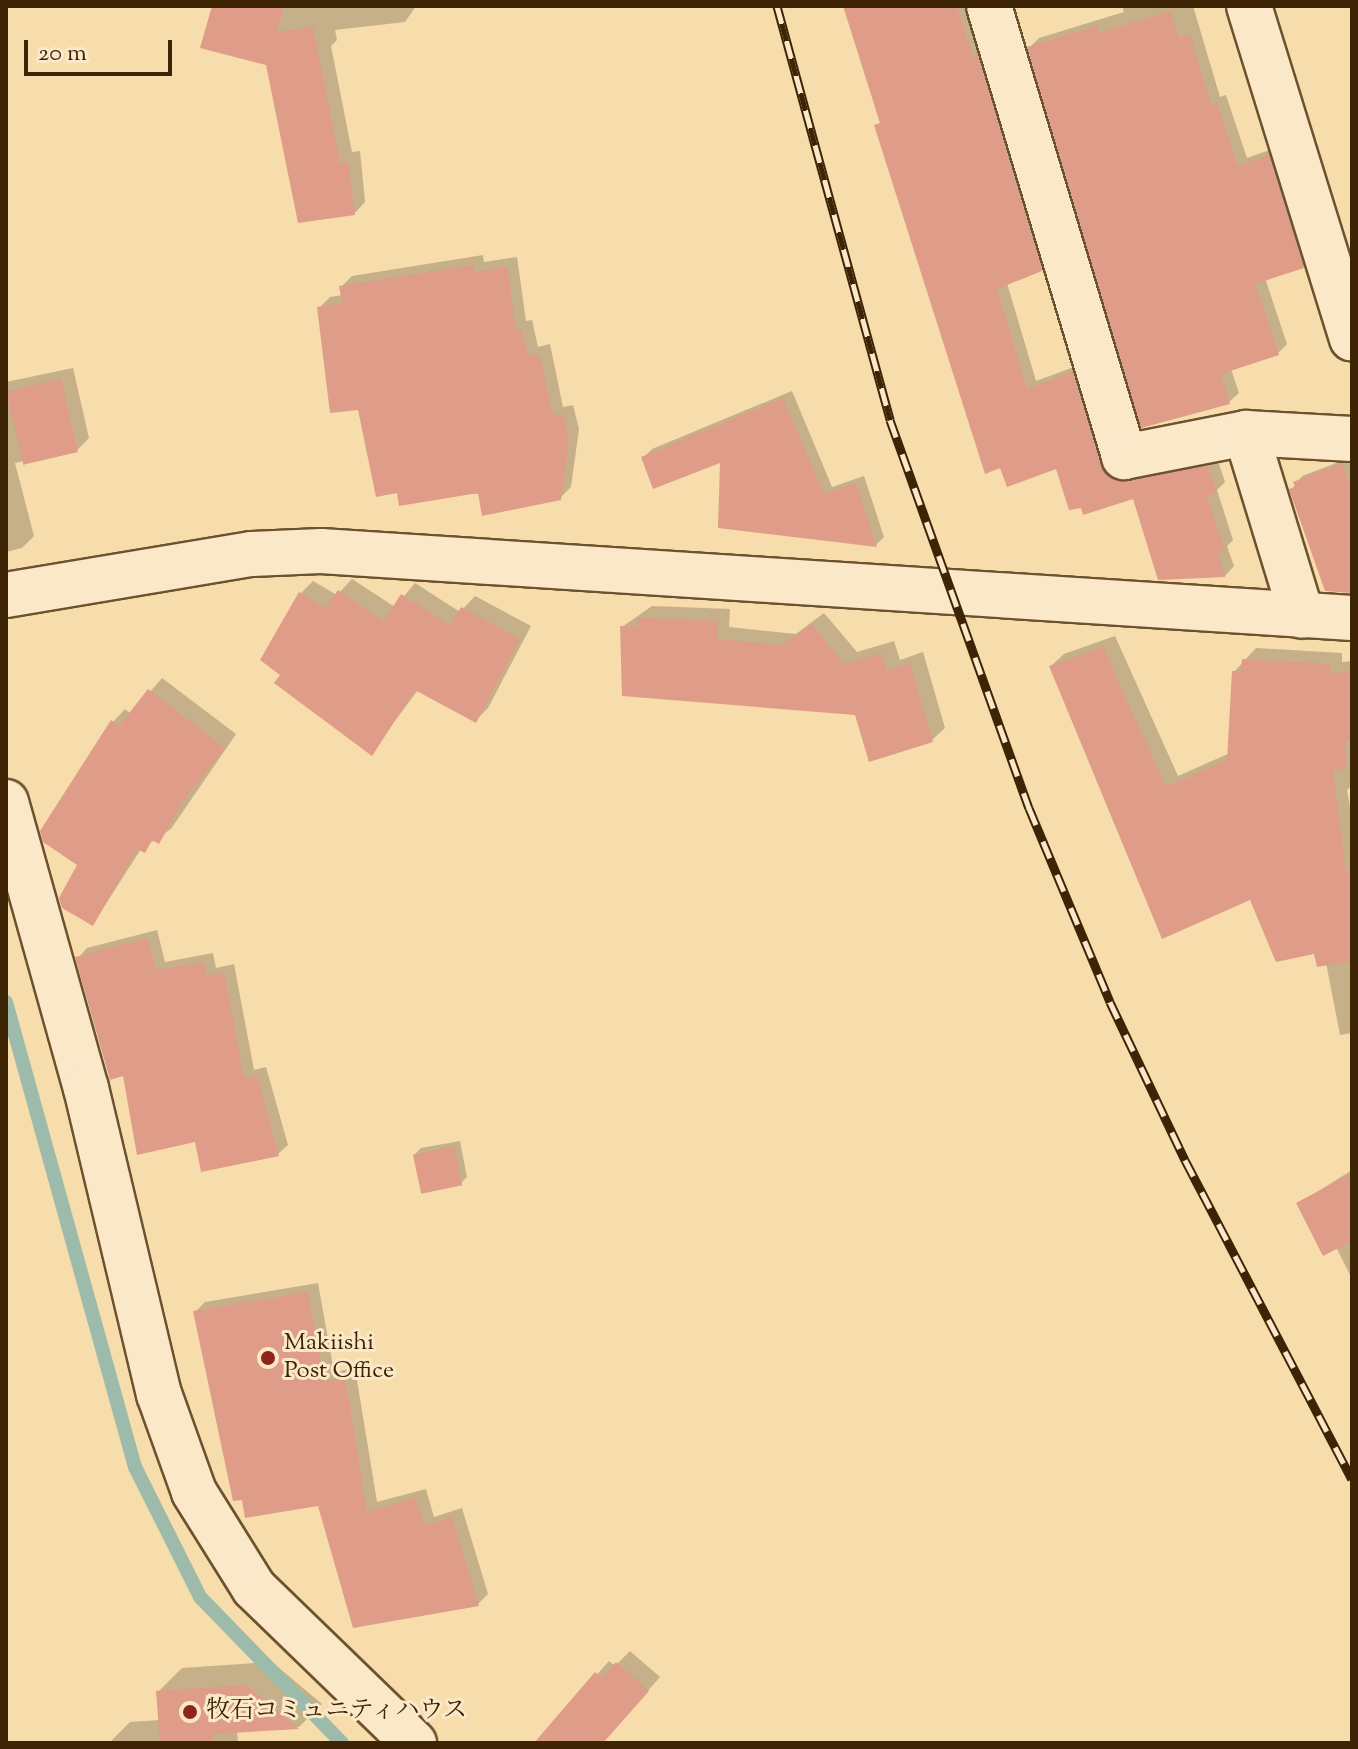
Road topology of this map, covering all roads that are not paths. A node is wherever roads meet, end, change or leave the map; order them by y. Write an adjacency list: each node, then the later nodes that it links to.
1 (989, 6): 4 (street)
2 (1249, 6): 3 (street)
3 (1352, 338)
4 (1246, 433): 5 (street); 7 (street)
5 (1352, 439)
6 (6, 595): 7 (street)
7 (1302, 616): 8 (street)
8 (1352, 618)
9 (6, 802): 10 (street)
10 (414, 1743)

